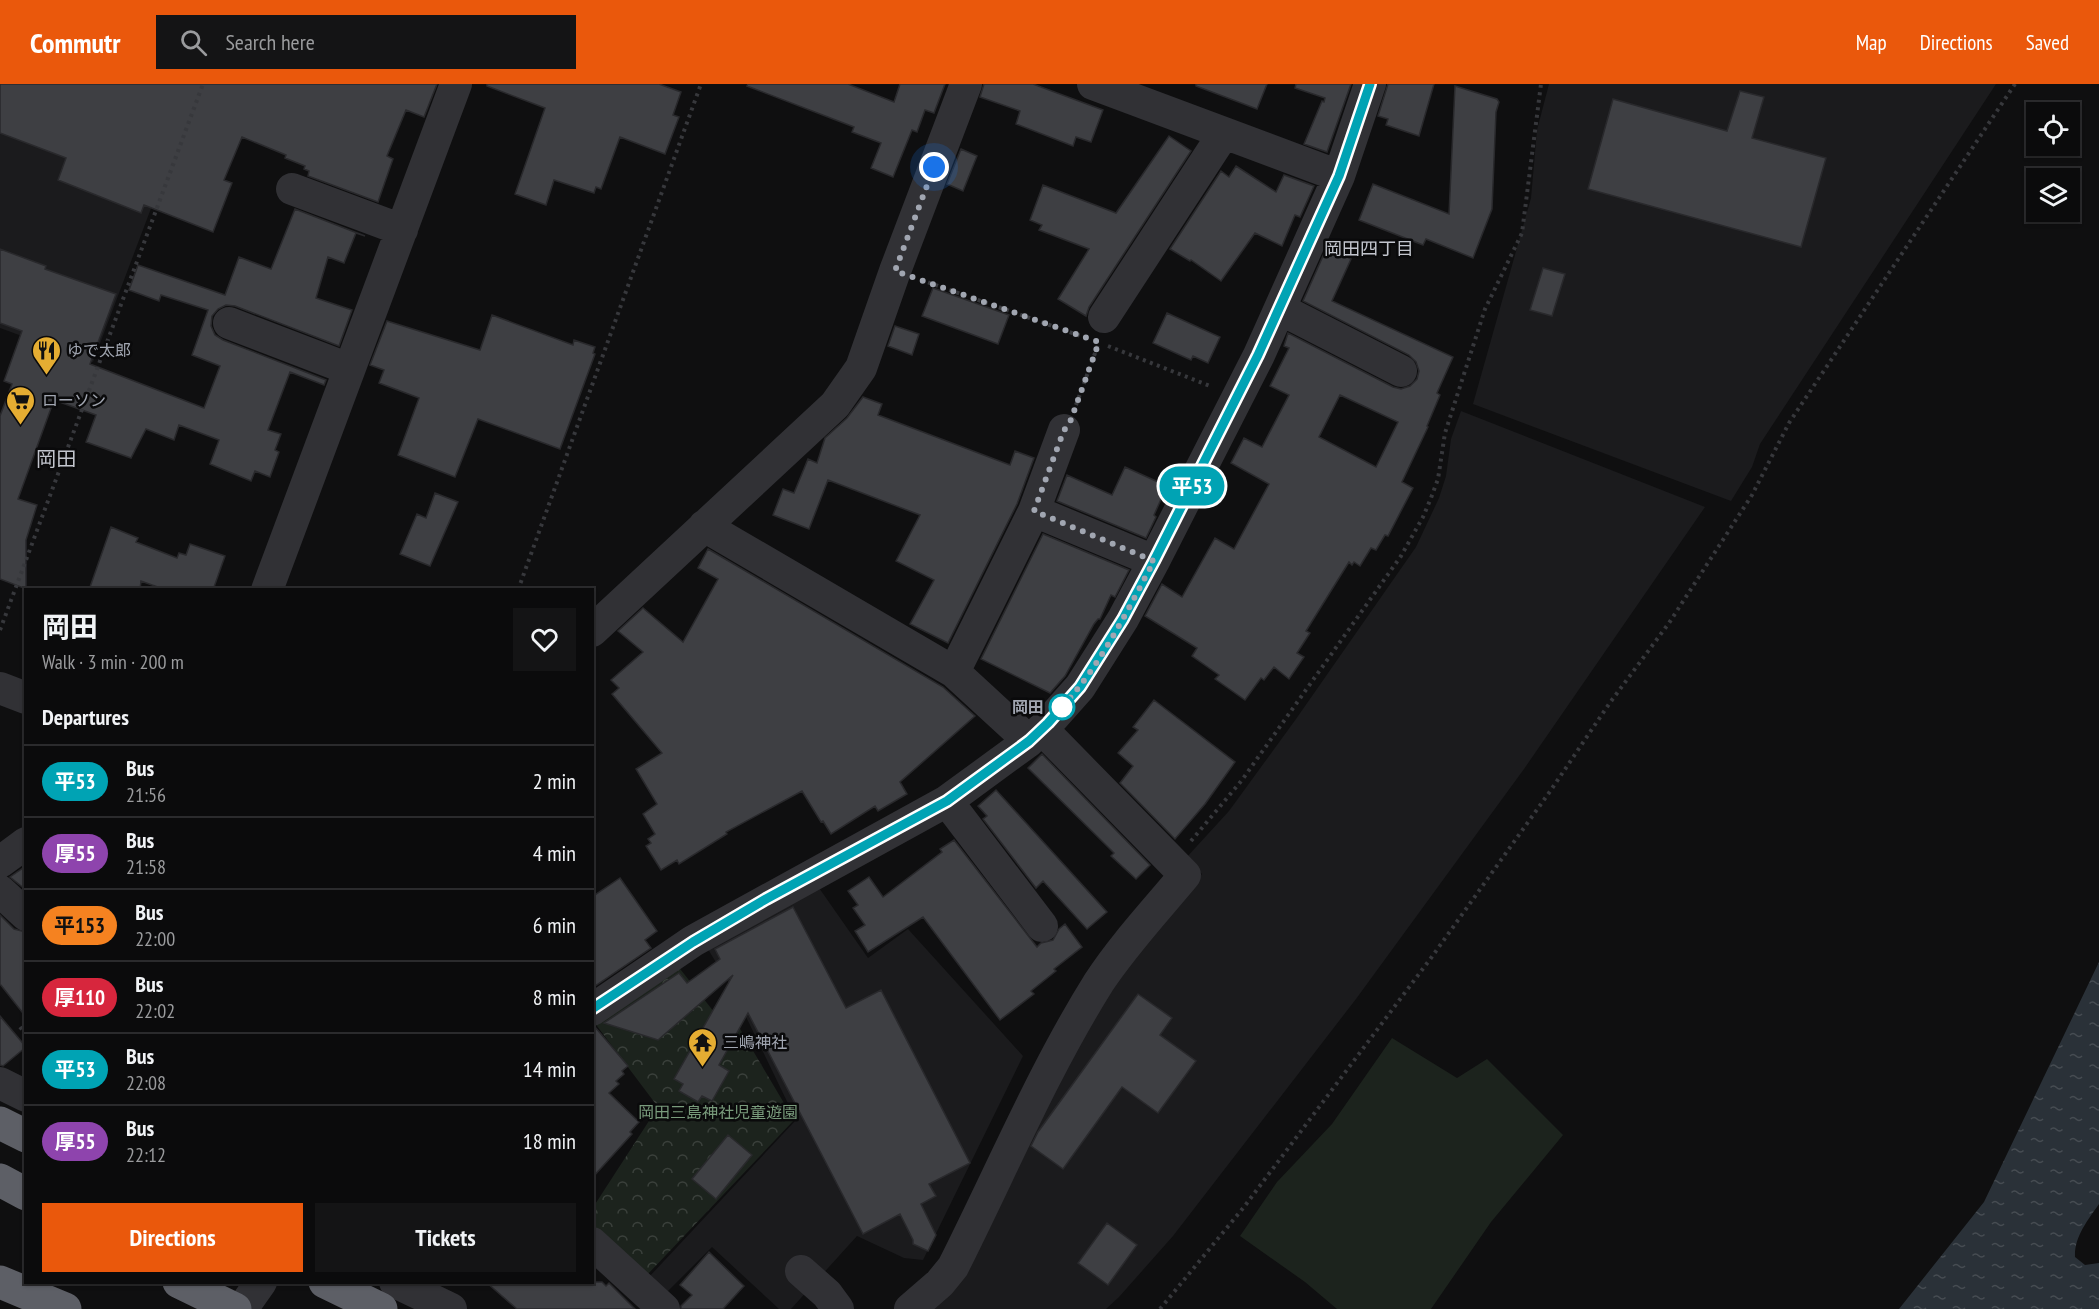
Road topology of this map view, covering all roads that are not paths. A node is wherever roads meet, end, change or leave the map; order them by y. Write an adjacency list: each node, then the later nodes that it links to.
1 (456, 84): 9 (street)
2 (966, 84): 17 (street)
3 (1093, 84): 5 (street)
4 (1370, 84): 7 (street)
5 (1142, 93): 6 (street)
6 (1224, 133): 7 (street); 12 (street)
7 (1339, 176): 10 (street)
8 (292, 189): 9 (street)
9 (402, 230): 13 (street)
10 (1280, 309): 14 (street); 18 (street)
11 (229, 323): 13 (street)
12 (1097, 333)
13 (349, 369): 19 (street)
14 (1401, 371)
15 (1064, 430): 16 (street)
16 (1034, 511): 18 (street); 21 (street)
17 (704, 526): 20 (street); 21 (street)
18 (1154, 561): 24 (street)
19 (268, 588)
20 (594, 629)
21 (954, 672): 24 (street)
22 (0, 688): 23 (street)
23 (24, 697)
24 (1035, 735): 25 (street); 58 (street)
25 (947, 801): 29 (street); 31 (street)
26 (24, 844): 27 (street)
27 (0, 862)
28 (0, 891): 30 (street)
29 (1041, 908)
30 (24, 913)
31 (594, 1009)
32 (0, 1083): 33 (street)
33 (24, 1095)
34 (0, 1123): 35 (highway)
35 (24, 1135)
36 (0, 1180): 37 (highway)
37 (24, 1193)
38 (0, 1196): 39 (highway)
39 (24, 1207)
40 (594, 1245): 56 (street)
41 (0, 1270): 43 (highway)
42 (801, 1271): 57 (street)
43 (24, 1281)
44 (0, 1282): 50 (highway)
45 (30, 1284): 51 (highway)
46 (260, 1284): 53 (street)
47 (329, 1284): 54 (highway)
48 (399, 1284): 55 (street)
49 (184, 1285): 52 (highway)
50 (65, 1309)
51 (80, 1309)
52 (236, 1309)
53 (242, 1309)
54 (381, 1309)
55 (451, 1309)
56 (664, 1309)
57 (838, 1309)
58 (910, 1309)

